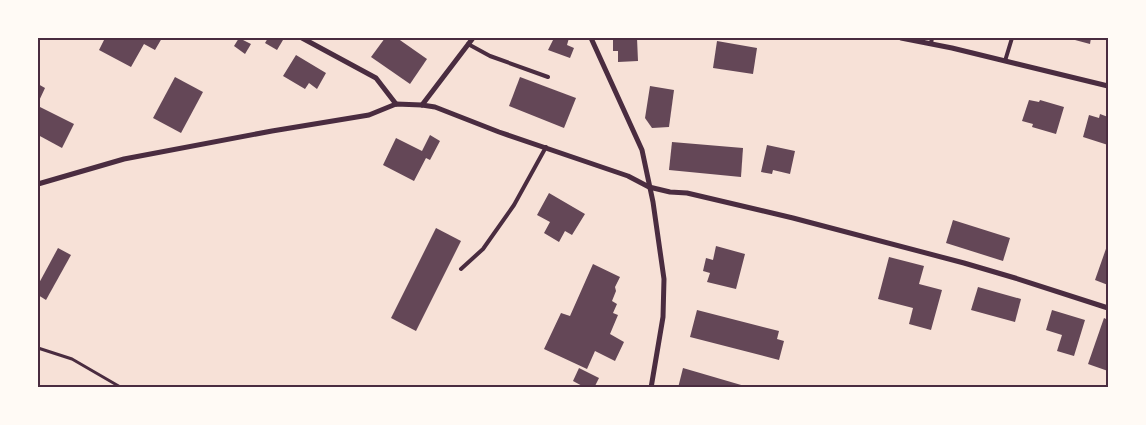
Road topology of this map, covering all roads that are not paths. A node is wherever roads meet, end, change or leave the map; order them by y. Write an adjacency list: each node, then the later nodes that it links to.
1 (302, 38): 11 (street)
2 (473, 38): 7 (street)
3 (591, 38): 15 (street)
4 (901, 38): 6 (street)
5 (1012, 38): 8 (lane)
6 (932, 40): 8 (street)
7 (468, 44): 9 (lane); 12 (street)
8 (1005, 61): 10 (street)
9 (548, 77)
10 (1108, 86)
11 (396, 104): 12 (street); 14 (street)
12 (422, 105): 13 (street)
13 (546, 147): 15 (street); 16 (lane)
14 (38, 184)
15 (649, 187): 17 (street); 18 (street)
16 (461, 269)
17 (1108, 308)
18 (651, 388)

